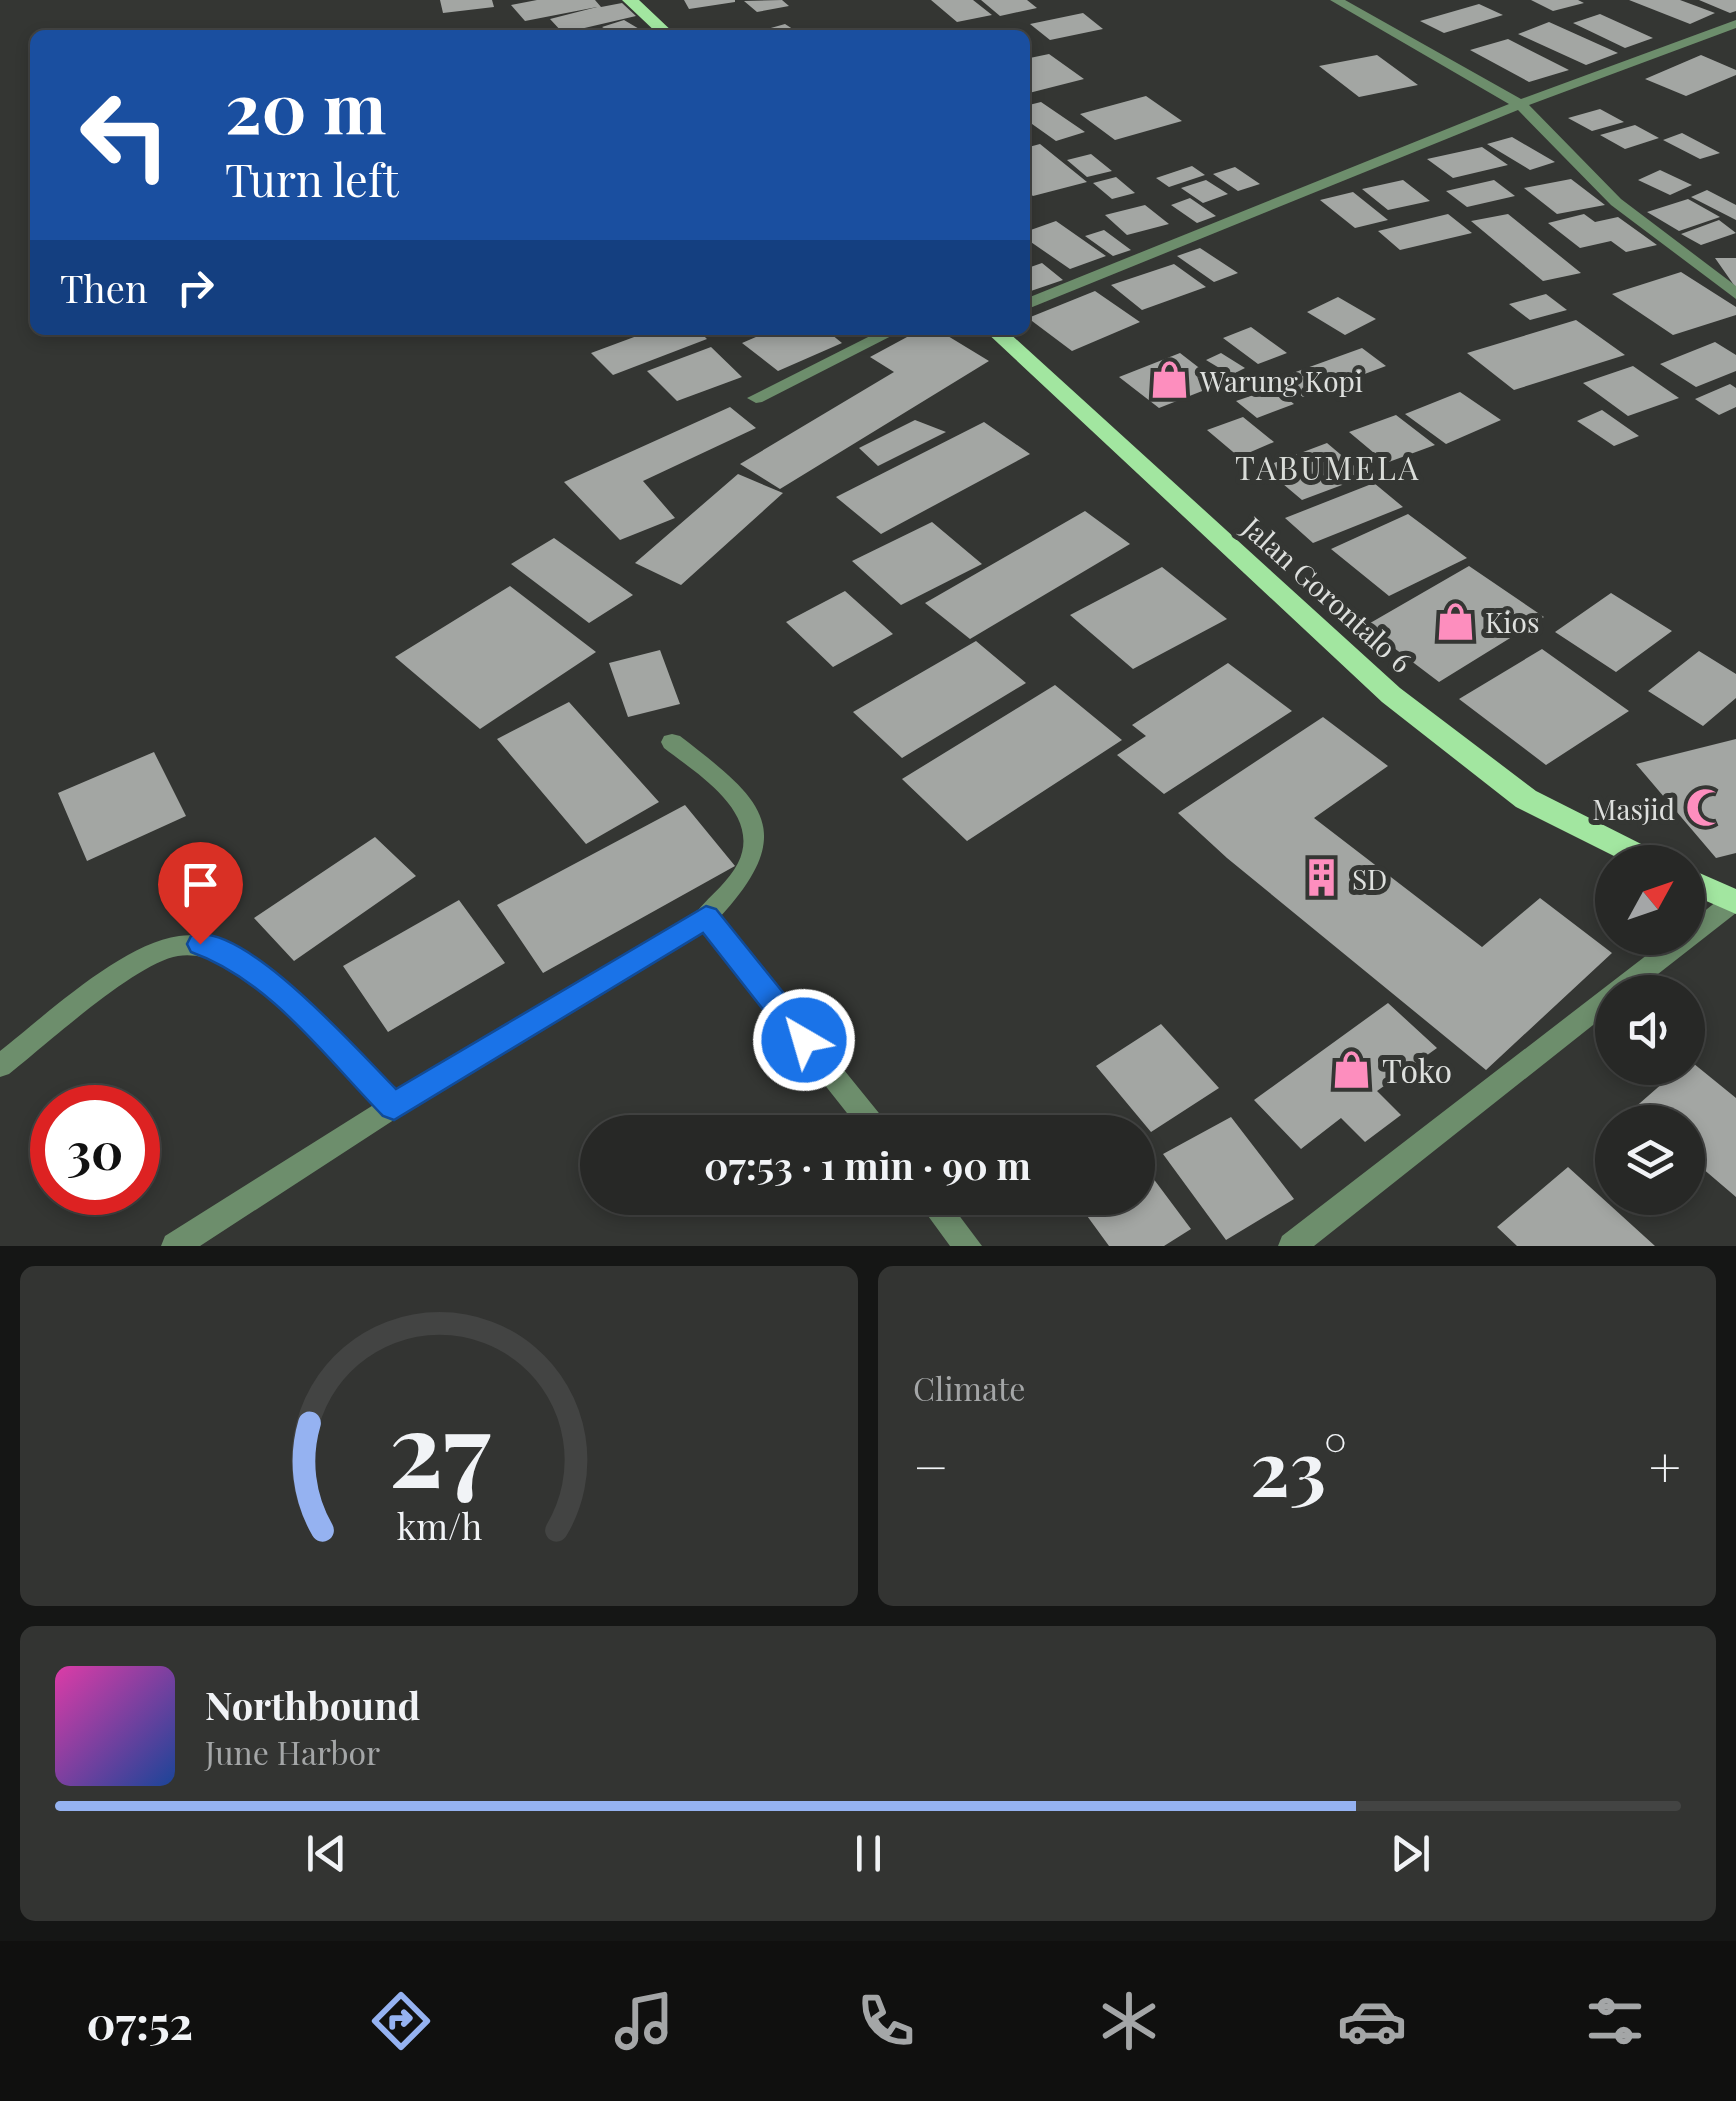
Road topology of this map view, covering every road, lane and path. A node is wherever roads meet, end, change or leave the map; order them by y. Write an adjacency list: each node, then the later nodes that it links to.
1 (630, 0): 4 (main road)
2 (1336, 0): 5 (street)
3 (1736, 24): 5 (street)
4 (663, 30)
5 (1520, 104): 6 (street); 7 (street)
6 (1736, 294)
7 (1030, 303)
8 (885, 335): 10 (street)
9 (999, 335): 12 (main road, Jalan Gorontalo 6)
10 (756, 398)
11 (672, 742): 15 (street)
12 (1618, 845)
13 (1705, 888): 14 (main road)
14 (1735, 902): 16 (street)
15 (706, 917): 19 (street); 20 (street)
16 (1640, 975)
17 (1595, 1010): 24 (street)
18 (0, 1066): 19 (street)
19 (394, 1106): 22 (street)
20 (864, 1115)
21 (943, 1215): 23 (street)
22 (175, 1246)
23 (968, 1246)
24 (1292, 1246)

